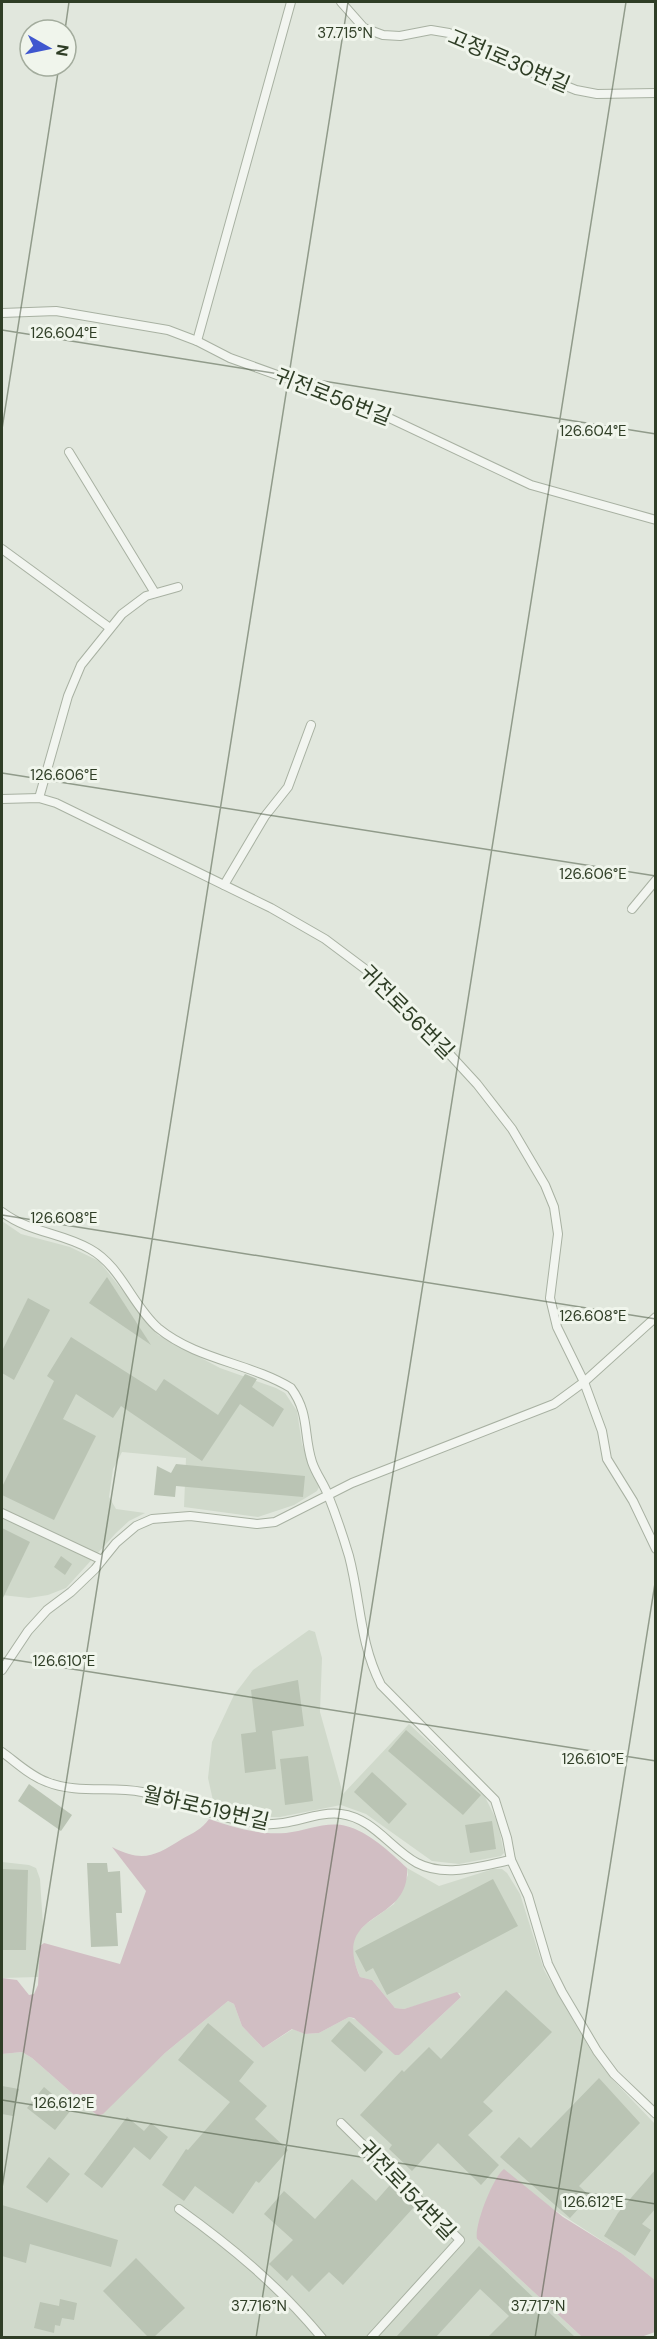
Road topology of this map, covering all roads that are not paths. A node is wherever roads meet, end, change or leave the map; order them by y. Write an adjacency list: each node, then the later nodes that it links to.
1 (291, 2): 5 (lane)
2 (341, 2): 3 (lane, 고정1로30번길)
3 (656, 93)
4 (2, 313): 5 (lane, 귀전로56번길)
5 (197, 341): 7 (lane, 귀전로56번길)
6 (69, 452): 10 (lane)
7 (656, 520)
8 (2, 549): 11 (lane)
9 (178, 586): 10 (lane)
10 (155, 593): 11 (lane)
11 (110, 628): 13 (lane)
12 (311, 725): 16 (lane)
13 (39, 798): 14 (lane, 귀전로56번길); 16 (lane, 귀전로56번길)
14 (2, 799)
15 (656, 880): 17 (lane)
16 (224, 885): 20 (lane, 귀전로56번길)
17 (632, 909)
18 (2, 1212): 21 (lane)
19 (656, 1317): 20 (lane)
20 (584, 1382): 21 (lane); 23 (lane, 귀전로56번길)
21 (328, 1495): 24 (lane); 27 (lane)
22 (2, 1513): 24 (lane)
23 (656, 1550)
24 (102, 1560): 25 (lane)
25 (2, 1670)
26 (2, 1752): 27 (lane, 월하로519번길)
27 (511, 1860): 28 (lane)
28 (656, 2114)
29 (341, 2123): 32 (lane, 귀전로154번길)
30 (179, 2209): 31 (lane)
31 (322, 2337)
32 (371, 2337)

